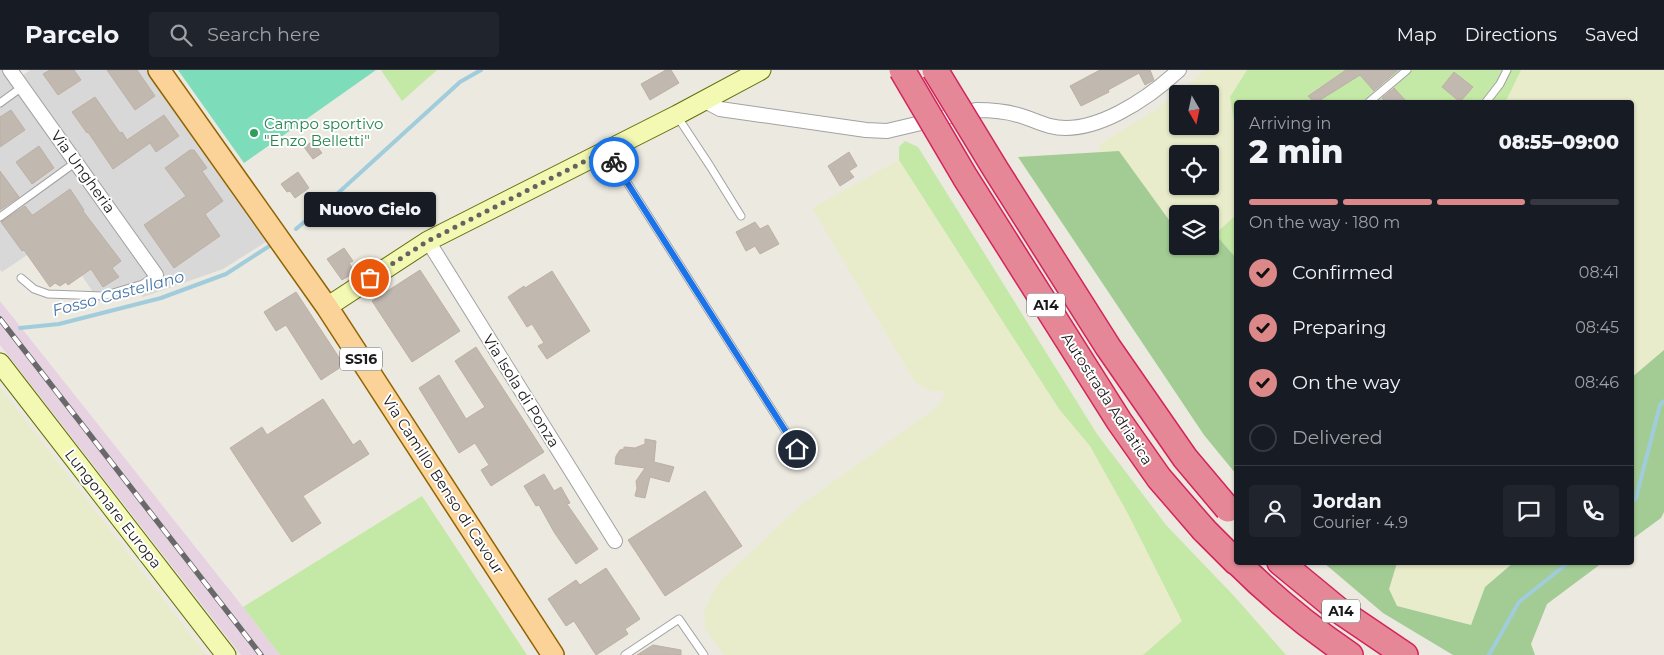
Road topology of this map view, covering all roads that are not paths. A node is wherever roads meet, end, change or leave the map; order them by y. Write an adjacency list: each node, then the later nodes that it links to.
1 (10, 70): 9 (street, Via Ungheria)
2 (159, 70): 22 (main road, Via Camillo Benso di Cavour / SS16)
3 (761, 70): 12 (street)
4 (902, 70): 27 (highway, Autostrada Adriatica / A14, bridge)
5 (936, 70): 25 (highway, Autostrada Adriatica / A14, bridge)
6 (1179, 70): 12 (street)
7 (1407, 70): 10 (lane)
8 (1507, 70): 11 (lane)
9 (22, 87): 13 (lane); 16 (street, Via Ungheria)
10 (1371, 100)
11 (1488, 100)
12 (705, 101): 14 (street)
13 (0, 103)
14 (677, 116): 15 (street); 17 (lane)
15 (607, 150): 19 (street); 24 (lane)
16 (76, 162): 18 (lane); 20 (street, Via Ungheria)
17 (741, 216)
18 (0, 217)
19 (428, 241): 22 (street); 26 (street, Via Isola di Ponza)
20 (156, 275): 21 (lane)
21 (21, 278)
22 (327, 307): 31 (main road, Via Camillo Benso di Cavour / SS16)
23 (0, 363): 30 (street, Lungomare Europa)
24 (797, 449)
25 (1232, 513)
26 (615, 541)
27 (1234, 559)
28 (1240, 565): 34 (highway, Autostrada Adriatica / A14)
29 (1284, 565): 35 (highway, A14)
30 (226, 655)
31 (553, 655)
32 (625, 655): 33 (lane)
33 (704, 655)
34 (1350, 655)
35 (1405, 655)

